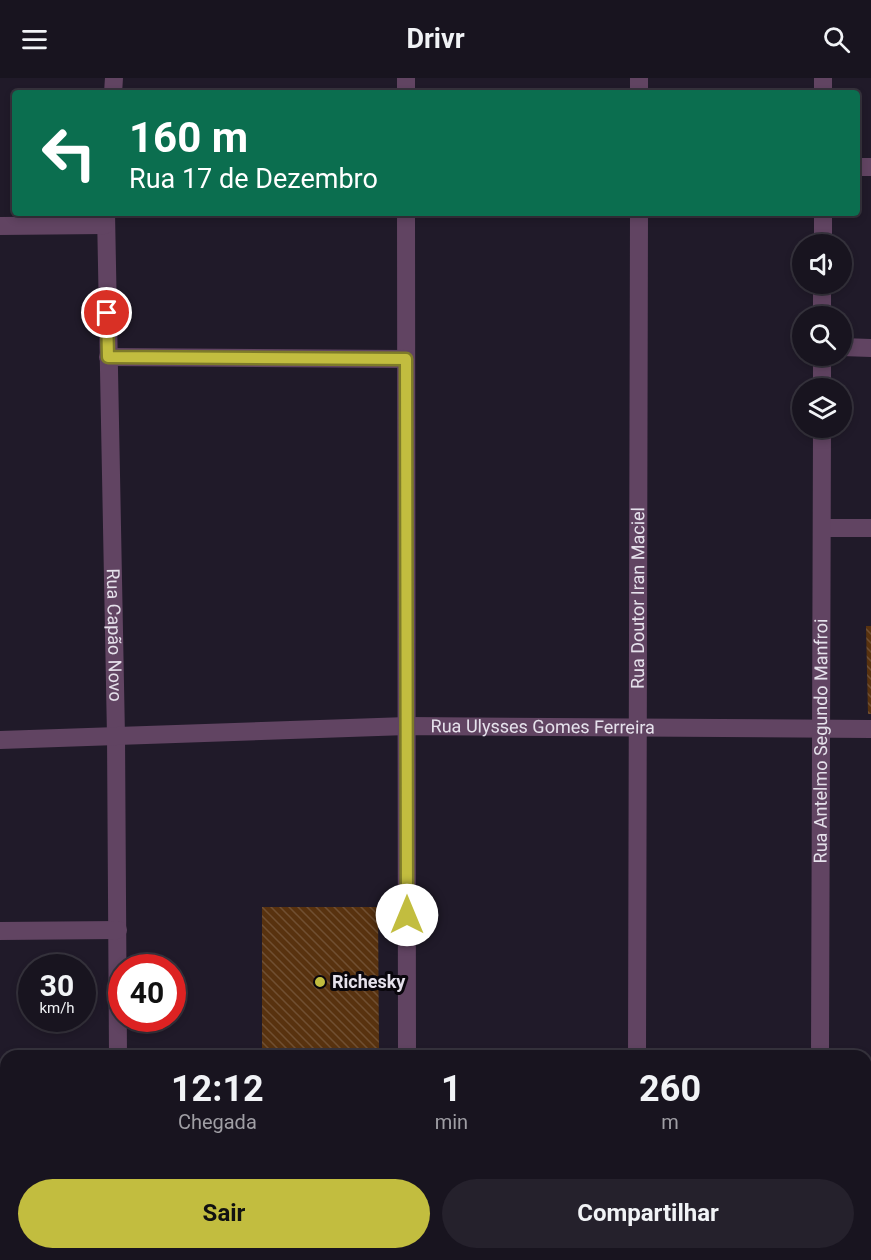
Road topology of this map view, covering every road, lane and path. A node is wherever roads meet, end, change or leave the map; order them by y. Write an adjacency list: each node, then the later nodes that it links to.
1 (406, 216): 10 (street)
2 (639, 216): 15 (street, Rua Doutor Iran Maciel)
3 (823, 216): 6 (street)
4 (105, 219): 5 (street); 9 (street, Rua Capão Novo)
5 (0, 226)
6 (823, 234)
7 (852, 348): 8 (street)
8 (871, 348)
9 (108, 357): 10 (street); 18 (street, Rua Capão Novo)
10 (406, 359): 14 (street)
11 (822, 438): 12 (street, Rua Antelmo Segundo Manfroi)
12 (822, 528): 13 (street); 16 (street, Rua Antelmo Segundo Manfroi)
13 (871, 528)
14 (407, 726): 15 (street, Rua Ulysses Gomes Ferreira); 18 (street, Rua Ulysses Gomes Ferreira); 23 (street)
15 (638, 727): 16 (street, Rua Ulysses Gomes Ferreira); 24 (street, Rua Doutor Iran Maciel)
16 (821, 728): 17 (street, Rua Ulysses Gomes Ferreira); 25 (street, Rua Antelmo Segundo Manfroi)
17 (871, 729)
18 (116, 736): 19 (street, Rua Ulysses Gomes Ferreira); 20 (street, Rua Capão Novo)
19 (0, 740)
20 (118, 930): 21 (street); 22 (street, Rua Capão Novo)
21 (0, 931)
22 (118, 1050)
23 (407, 1050)
24 (637, 1050)
25 (820, 1050)

